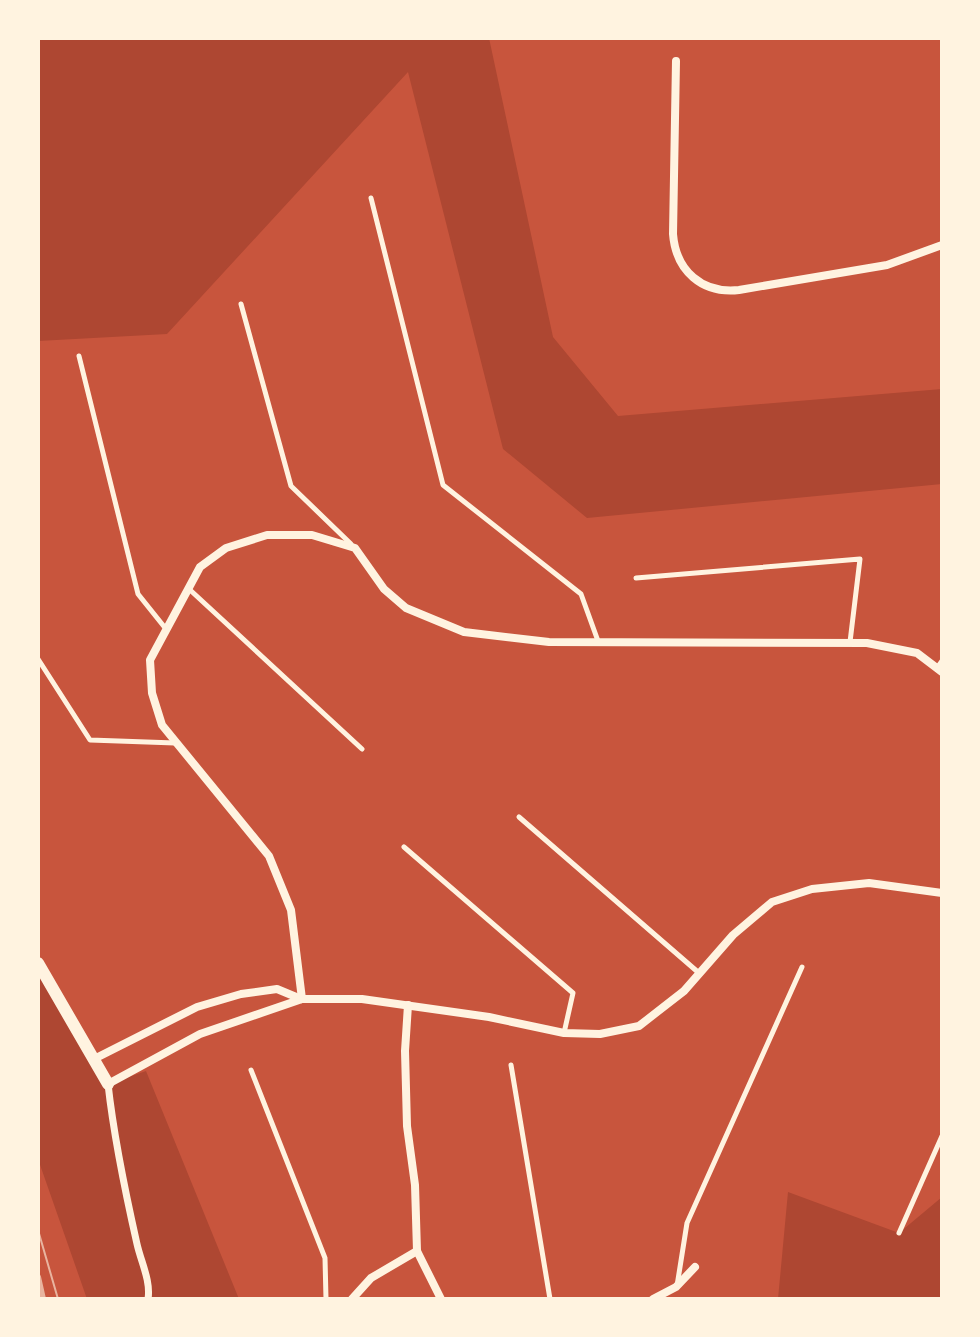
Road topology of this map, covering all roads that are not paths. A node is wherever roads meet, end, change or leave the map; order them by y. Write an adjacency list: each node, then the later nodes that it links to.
1 (676, 61): 3 (street)
2 (371, 198): 10 (lane)
3 (942, 245)
4 (241, 304): 6 (lane)
5 (79, 356): 9 (lane)
6 (355, 548): 8 (street); 10 (street)
7 (636, 578): 11 (lane)
8 (189, 589): 9 (street); 15 (lane)
9 (166, 629): 14 (street)
10 (598, 641): 11 (street)
11 (849, 643): 13 (street)
12 (38, 659): 14 (lane)
13 (940, 667)
14 (176, 743): 22 (street)
15 (362, 749)
16 (519, 817): 21 (lane)
17 (404, 847): 24 (lane)
18 (942, 893): 21 (street)
19 (38, 963): 25 (street)
20 (802, 967): 33 (lane)
21 (699, 973): 24 (street)
22 (302, 999): 23 (street); 25 (street); 28 (street)
23 (408, 1005): 24 (street); 31 (street)
24 (564, 1033)
25 (94, 1059): 28 (street)
26 (511, 1065): 39 (lane)
27 (251, 1070): 36 (lane)
28 (108, 1084): 35 (street)
29 (942, 1136): 30 (lane)
30 (899, 1233)
31 (417, 1251): 37 (street); 38 (street)
32 (695, 1267): 33 (street)
33 (676, 1287): 34 (street)
34 (657, 1298)
35 (148, 1299)
36 (326, 1299)
37 (352, 1299)
38 (441, 1299)
39 (550, 1299)

